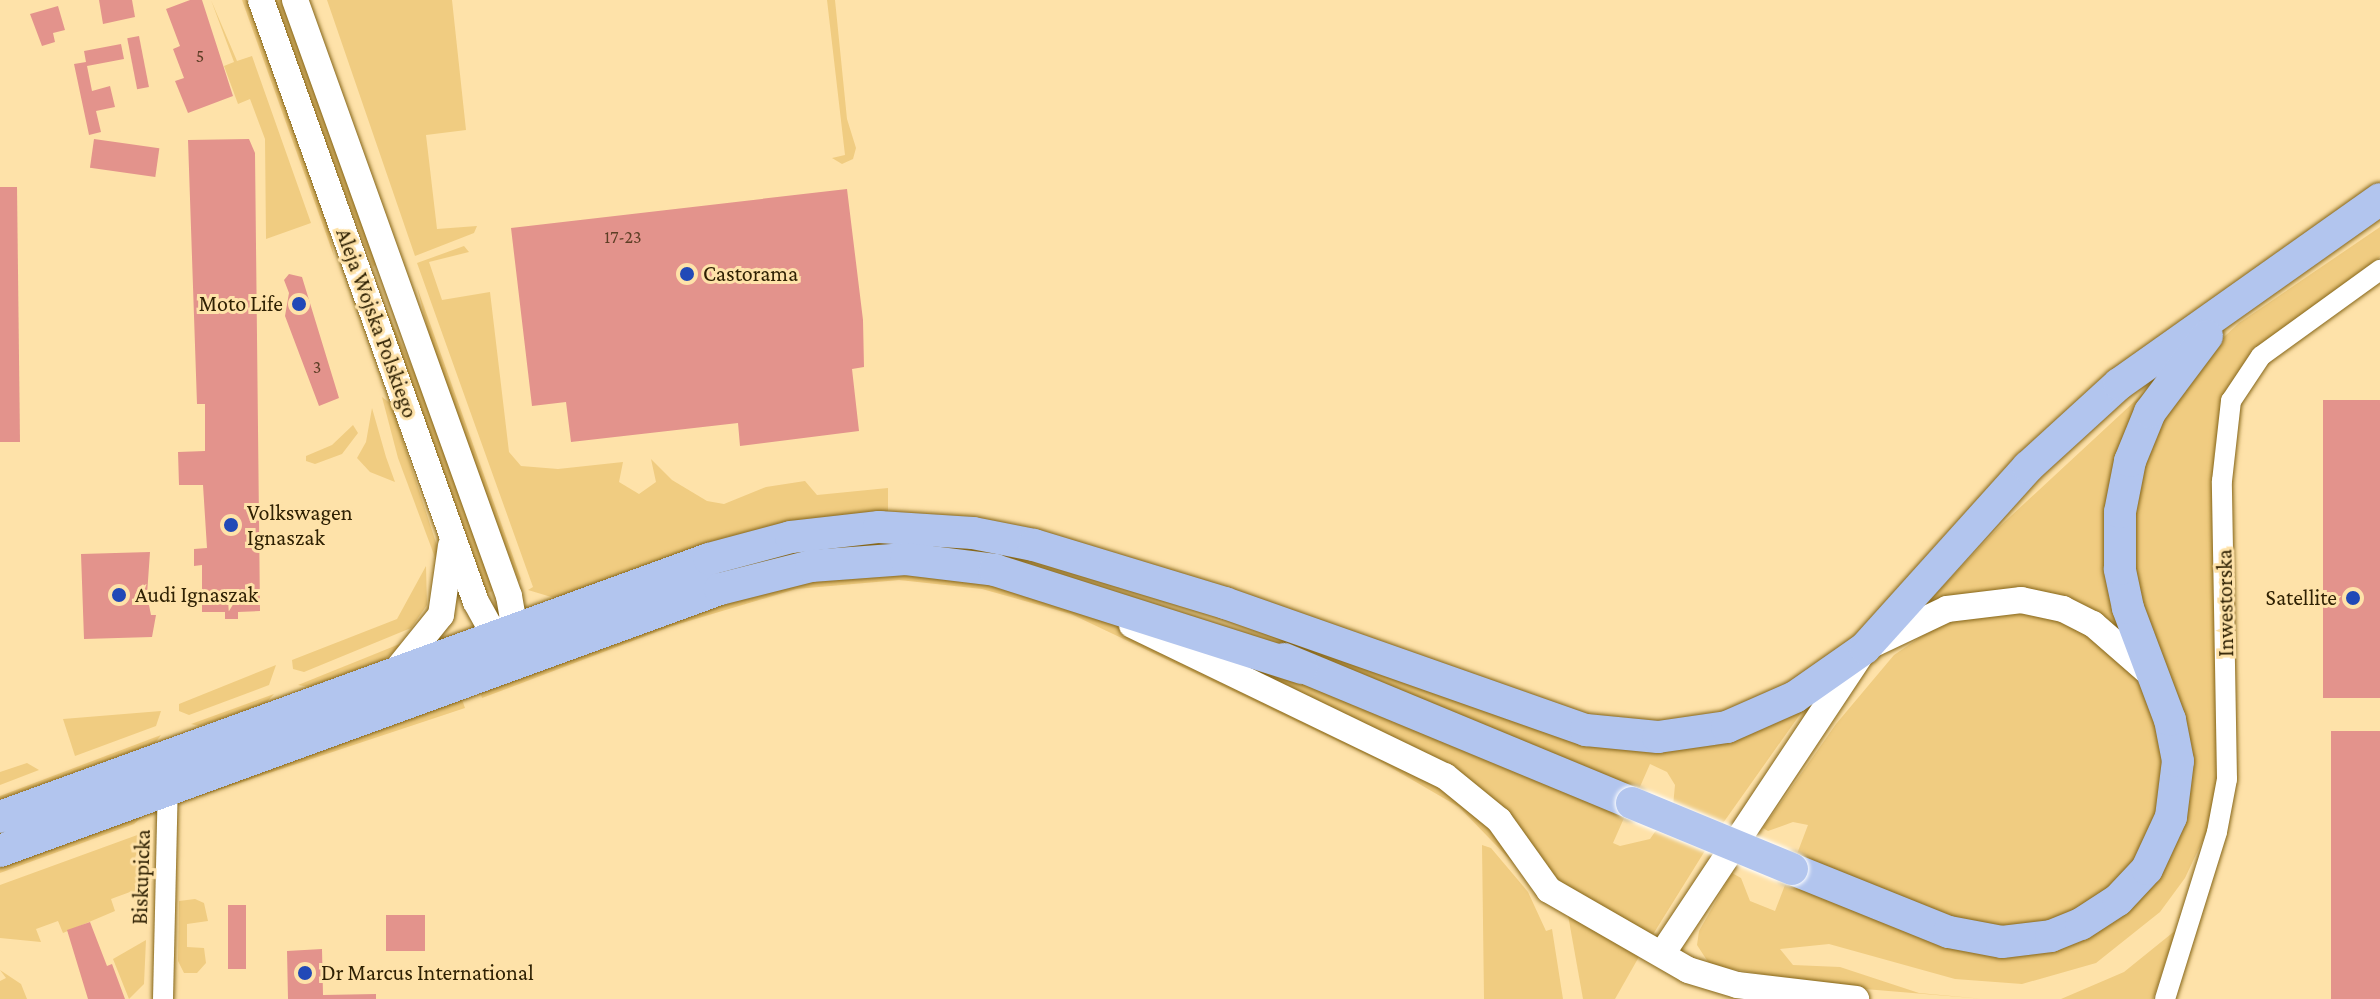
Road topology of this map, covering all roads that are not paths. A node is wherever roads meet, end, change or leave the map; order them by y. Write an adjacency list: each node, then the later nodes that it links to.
1 (261, 0): 8 (street, Aleja Wojska Polskiego)
2 (295, 0): 4 (street, Aleja Wojska Polskiego)
3 (310, 0): 4 (street)
4 (307, 31): 12 (street, Aleja Wojska Polskiego)
5 (2380, 199): 6 (main road)
6 (2281, 265): 11 (main road); 14 (main road)
7 (2380, 270): 23 (street, Inwestorska)
8 (451, 530): 12 (street, Aleja Wojska Polskiego); 15 (street)
9 (1065, 554): 11 (main road); 12 (main road); 13 (main road)
10 (1051, 584): 12 (main road); 13 (main road); 20 (street)
11 (1865, 648): 14 (street); 20 (street)
12 (511, 650): 15 (main road); 17 (main road)
13 (1302, 668): 14 (main road, bridge)
14 (2148, 672)
15 (390, 676): 16 (main road)
16 (169, 757): 17 (street, Biskupicka); 18 (main road)
17 (167, 791): 19 (main road); 21 (street, Biskupicka)
18 (0, 817)
19 (0, 851)
20 (1662, 954): 22 (street)
21 (163, 999)
22 (1856, 999)
23 (2165, 999)

